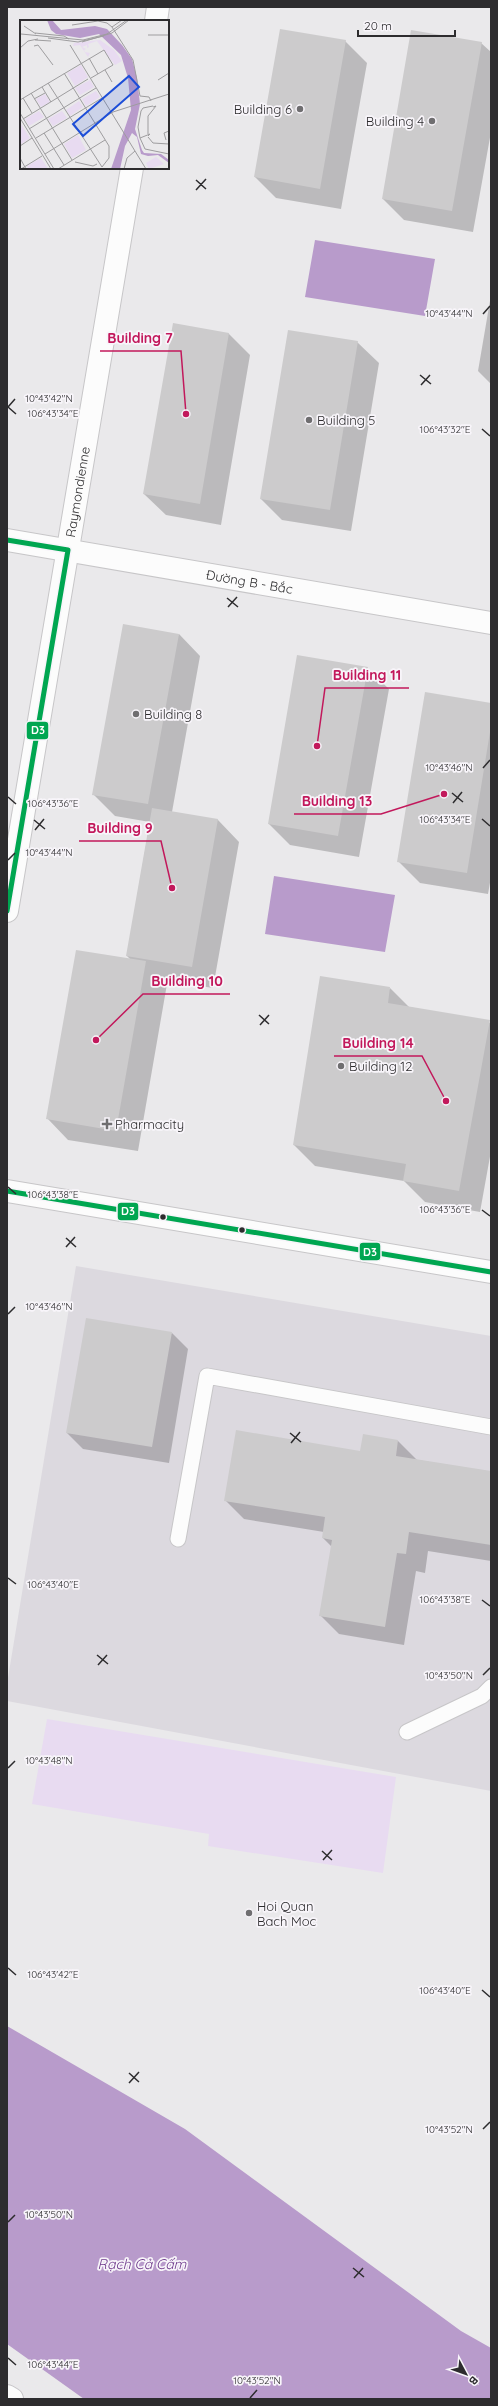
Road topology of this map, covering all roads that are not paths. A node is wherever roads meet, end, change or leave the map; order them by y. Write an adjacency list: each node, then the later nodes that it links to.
1 (158, 7): 2 (street)
2 (156, 20)
3 (132, 169): 5 (street, Raymondienne)
4 (7, 540): 5 (street, Đường B - Bắc)
5 (68, 550): 6 (street, Đường B - Bắc); 7 (street, Raymondienne)
6 (491, 623)
7 (7, 911)
8 (7, 1191): 9 (street)
9 (491, 1272)
10 (491, 1428): 11 (lane)
11 (178, 1539)
12 (491, 1687): 13 (lane)
13 (407, 1732)
14 (7, 2396): 15 (street)
15 (12, 2399)

